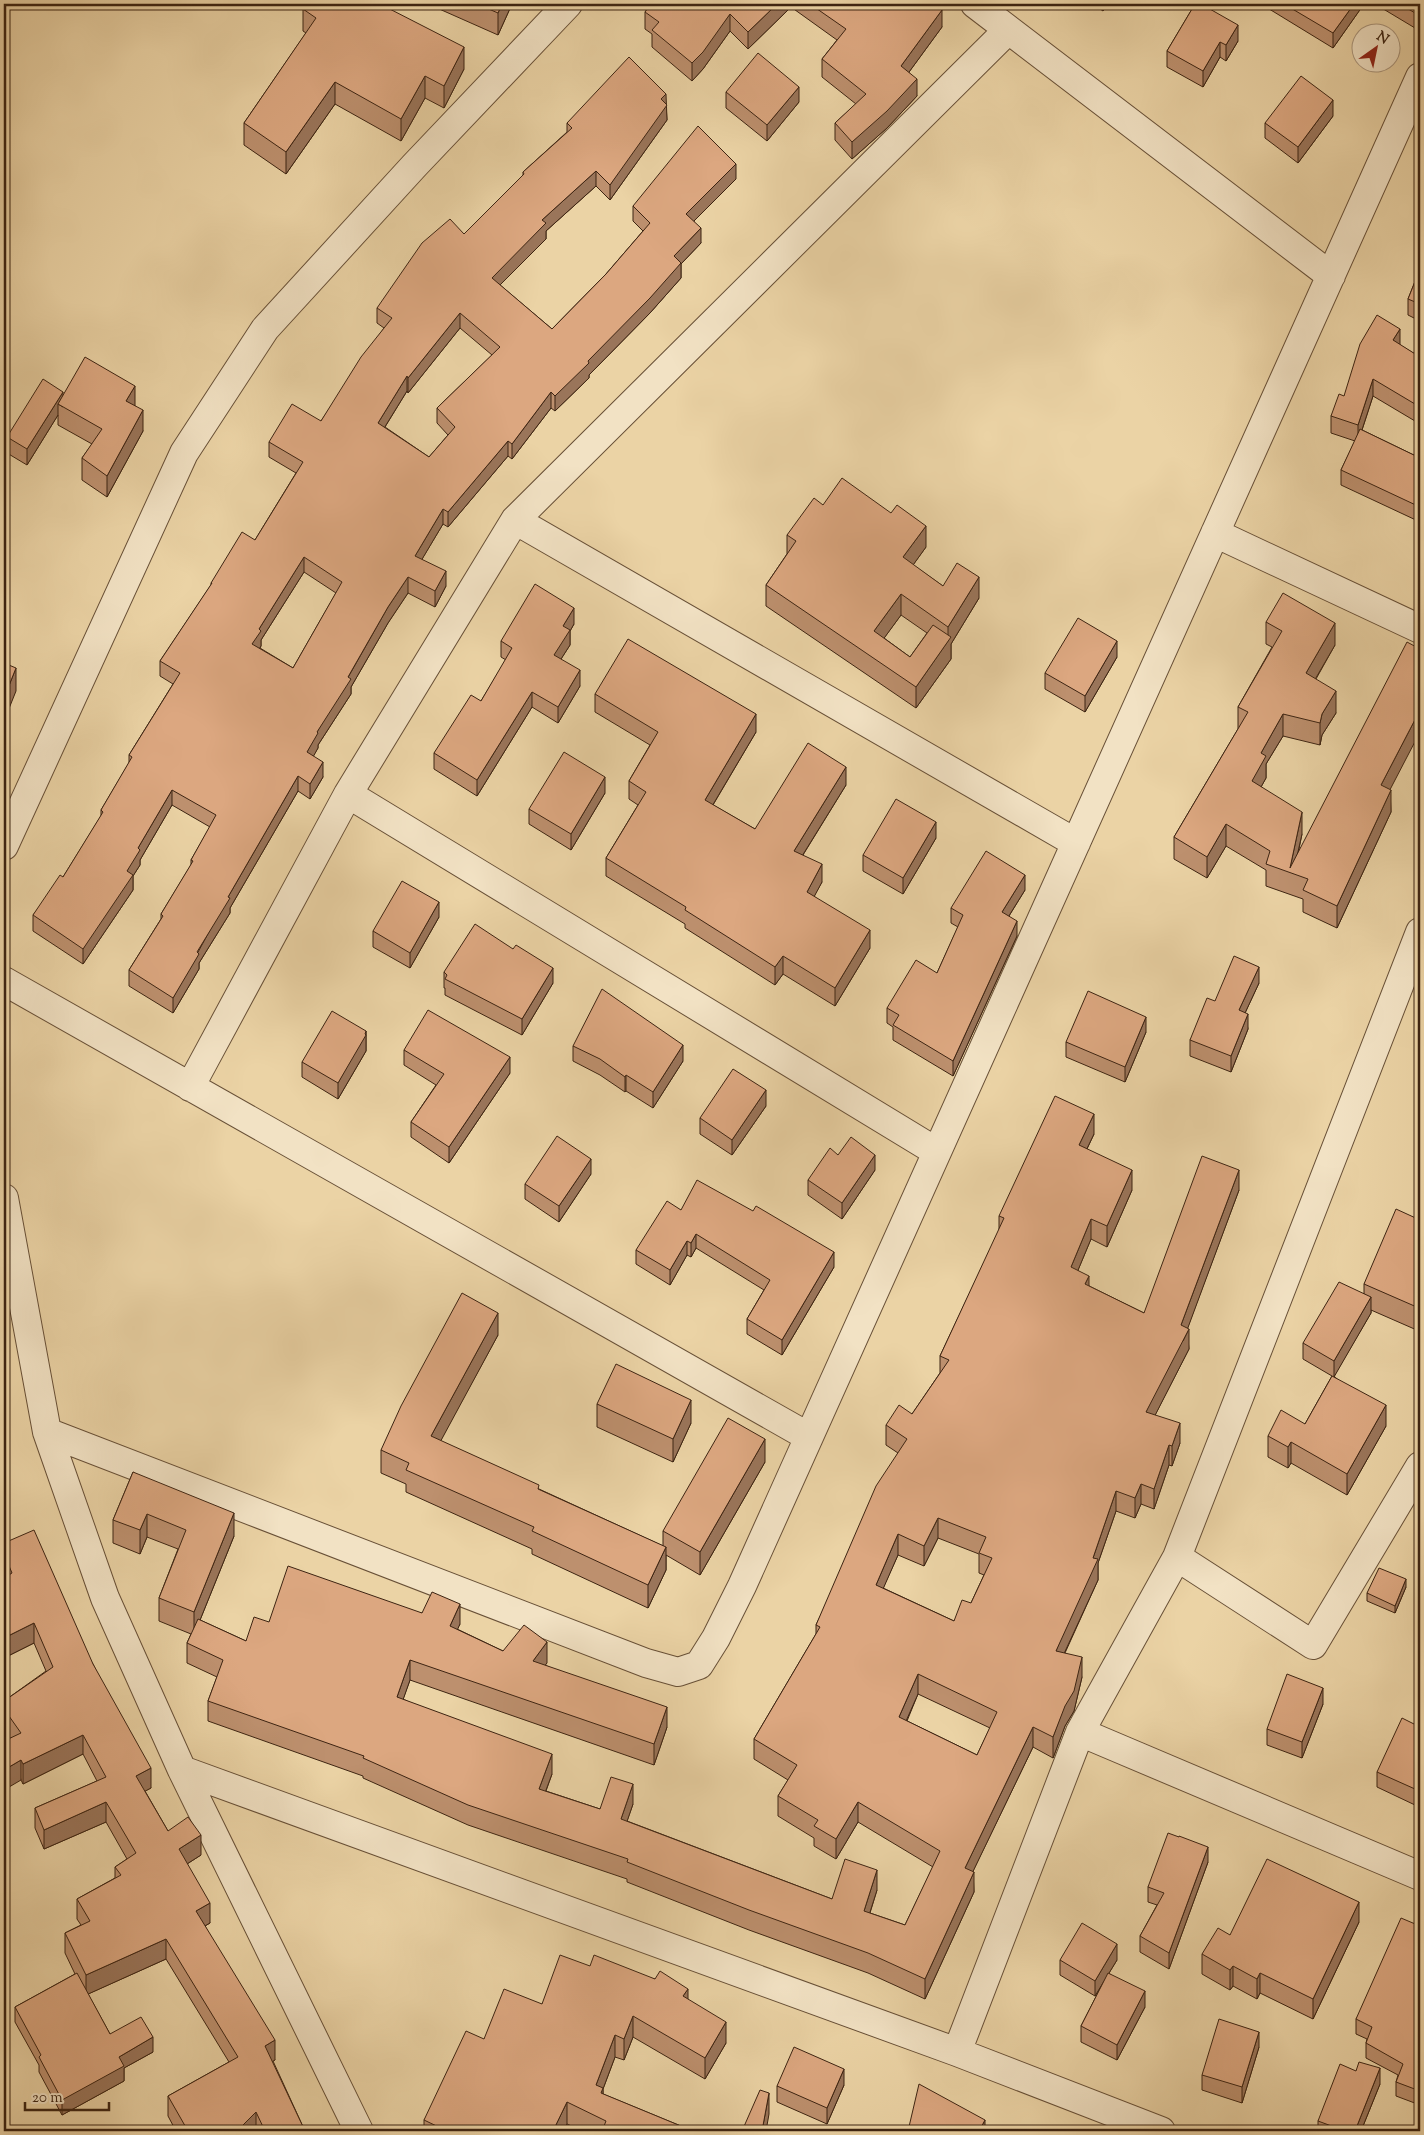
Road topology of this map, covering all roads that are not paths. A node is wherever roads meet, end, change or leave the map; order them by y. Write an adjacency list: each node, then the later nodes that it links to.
1 (568, 4): 11 (street)
2 (975, 4): 3 (street)
3 (1008, 30): 5 (street); 6 (street)
4 (1420, 77): 5 (street)
5 (1331, 276): 7 (street)
6 (514, 520): 9 (street); 10 (street)
7 (1215, 533): 8 (street); 10 (street)
8 (1420, 628)
9 (348, 794): 14 (street); 15 (street)
10 (1076, 843): 15 (street)
11 (4, 846)
12 (1420, 932): 20 (street)
13 (4, 981): 14 (street)
14 (190, 1087): 18 (street)
15 (937, 1152): 18 (street)
16 (4, 1198): 17 (street)
17 (47, 1432): 18 (street); 22 (street)
18 (808, 1437)
19 (1420, 1466): 20 (street)
20 (1177, 1557): 21 (street)
21 (1080, 1732): 23 (street); 24 (street)
22 (182, 1770): 24 (street); 25 (street)
23 (1420, 1876)
24 (957, 2052): 26 (street)
25 (359, 2131)
26 (1161, 2131)

